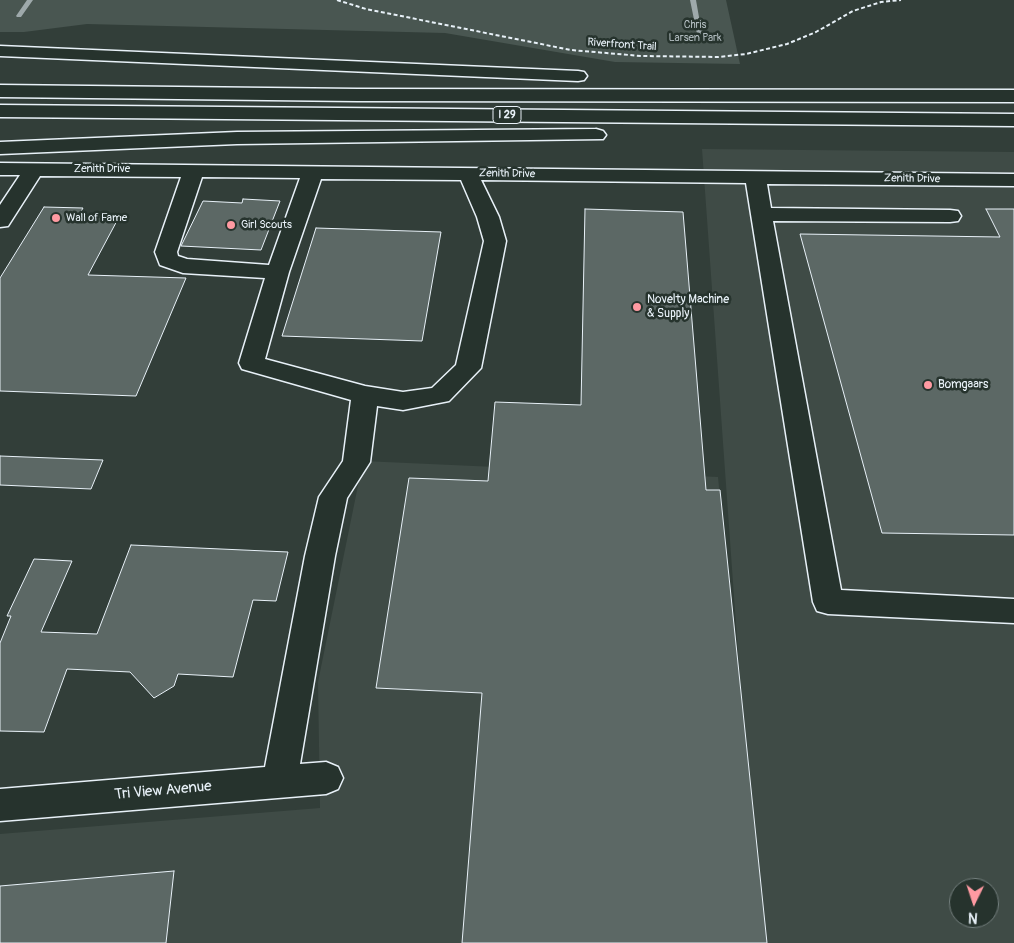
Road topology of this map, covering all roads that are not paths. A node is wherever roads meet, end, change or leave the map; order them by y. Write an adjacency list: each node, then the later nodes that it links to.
1 (0, 51): 2 (main road)
2 (598, 77)
3 (617, 78): 5 (main road)
4 (0, 91): 5 (main road, I 29)
5 (837, 94): 6 (main road, I 29)
6 (1014, 96)
7 (0, 111): 8 (main road, I 29)
8 (908, 119): 9 (main road, I 29); 10 (main road)
9 (1014, 120)
10 (0, 148)
11 (0, 169): 12 (main road, Zenith Drive)
12 (34, 169): 13 (main road, Zenith Drive); 20 (main road)
13 (194, 170): 14 (main road, Zenith Drive); 21 (main road)
14 (313, 172): 15 (main road, Zenith Drive); 21 (main road)
15 (468, 174): 16 (main road, Zenith Drive); 22 (main road)
16 (755, 177): 17 (main road, Zenith Drive); 18 (main road)
17 (1014, 180)
18 (761, 214): 19 (main road); 23 (main road)
19 (950, 216)
20 (0, 221)
21 (278, 272): 22 (main road)
22 (365, 395): 25 (main road)
23 (1014, 611)
24 (326, 778): 25 (main road, Tri View Avenue)
25 (280, 781): 26 (main road, Tri View Avenue)
26 (0, 805)

